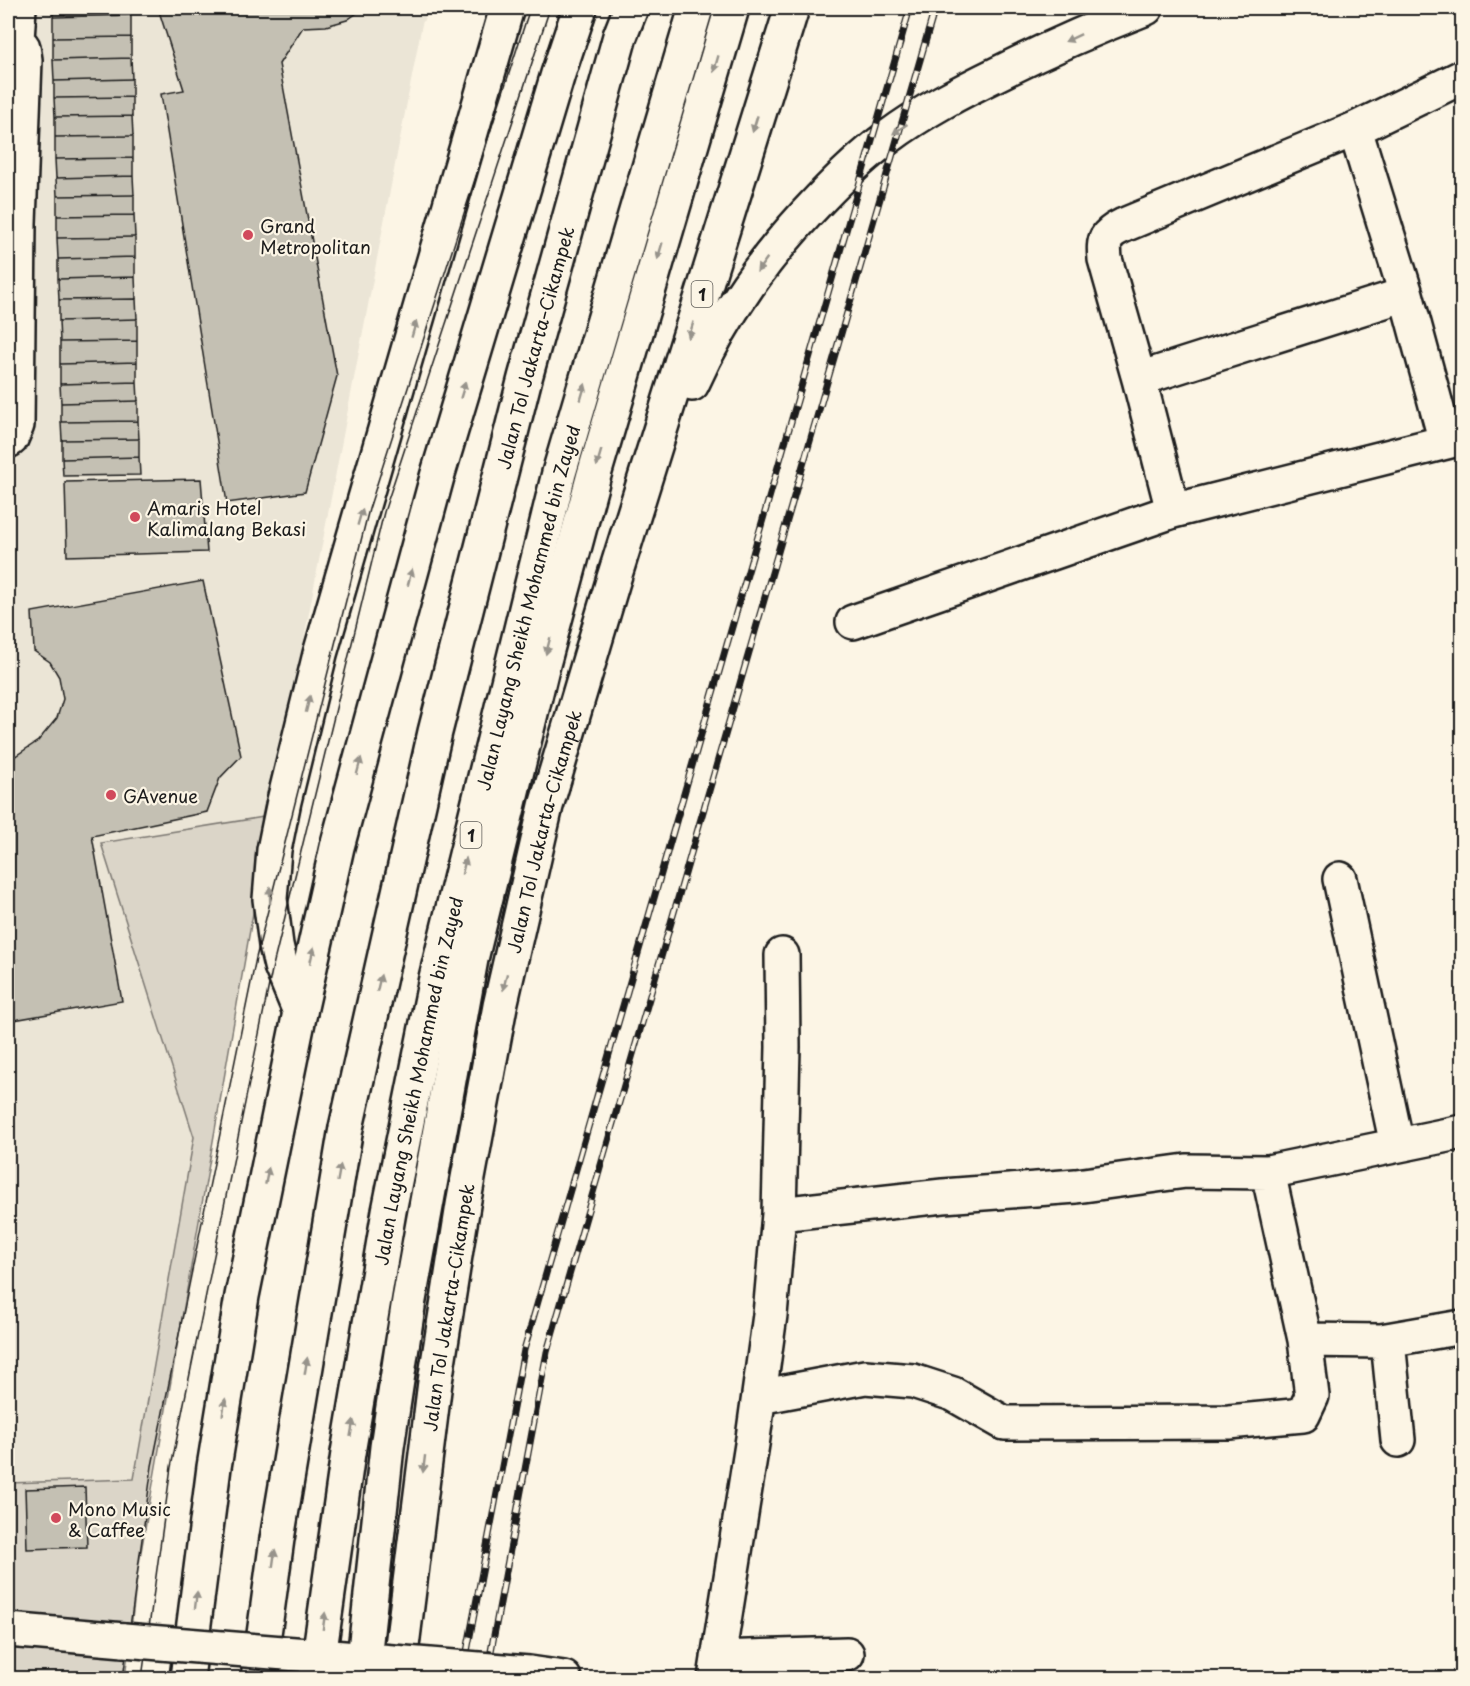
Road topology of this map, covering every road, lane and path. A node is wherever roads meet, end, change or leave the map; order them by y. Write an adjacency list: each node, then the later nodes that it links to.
1 (19, 8): 9 (main road)
2 (507, 8): 22 (main road, one-way to 2)
3 (580, 8): 22 (main road, one-way to 3)
4 (631, 8): 36 (main road, Jalan Tol Jakarta–Cikampek, one-way to 4)
5 (696, 8): 37 (main road, Jalan Layang Sheikh Mohammed bin Zayed / 1, one-way to 5, bridge)
6 (732, 8): 38 (main road, Jalan Layang Sheikh Mohammed bin Zayed / 1, one-way to 38, bridge)
7 (792, 8): 18 (main road, Jalan Tol Jakarta–Cikampek / 1, one-way to 18)
8 (1146, 8): 18 (main road, one-way to 18)
9 (12, 40): 12 (main road)
10 (1462, 76): 11 (main road)
11 (1355, 129): 13 (main road); 14 (main road)
12 (14, 215): 16 (main road)
13 (1406, 294): 14 (main road); 15 (main road)
14 (1139, 379): 17 (main road)
15 (1454, 440): 17 (main road)
16 (8, 441)
17 (1173, 511): 19 (main road)
18 (613, 580): 39 (main road, Jalan Tol Jakarta–Cikampek / 1, one-way to 39)
19 (853, 622)
20 (1341, 879): 24 (main road)
21 (782, 955): 26 (main road)
22 (300, 1012): 35 (main road, one-way to 22)
23 (1462, 1132): 24 (main road)
24 (1397, 1145): 25 (main road)
25 (1268, 1172): 26 (main road); 28 (main road)
26 (779, 1214): 30 (main road)
27 (1462, 1327): 29 (main road)
28 (1305, 1340): 29 (main road); 30 (main road)
29 (1381, 1341): 31 (main road)
30 (759, 1396): 34 (main road)
31 (1398, 1440)
32 (8, 1630): 40 (main road, bridge)
33 (847, 1654): 34 (main road)
34 (717, 1668)
35 (186, 1678)
36 (258, 1678)
37 (316, 1678)
38 (362, 1678)
39 (398, 1678)
40 (564, 1678)

